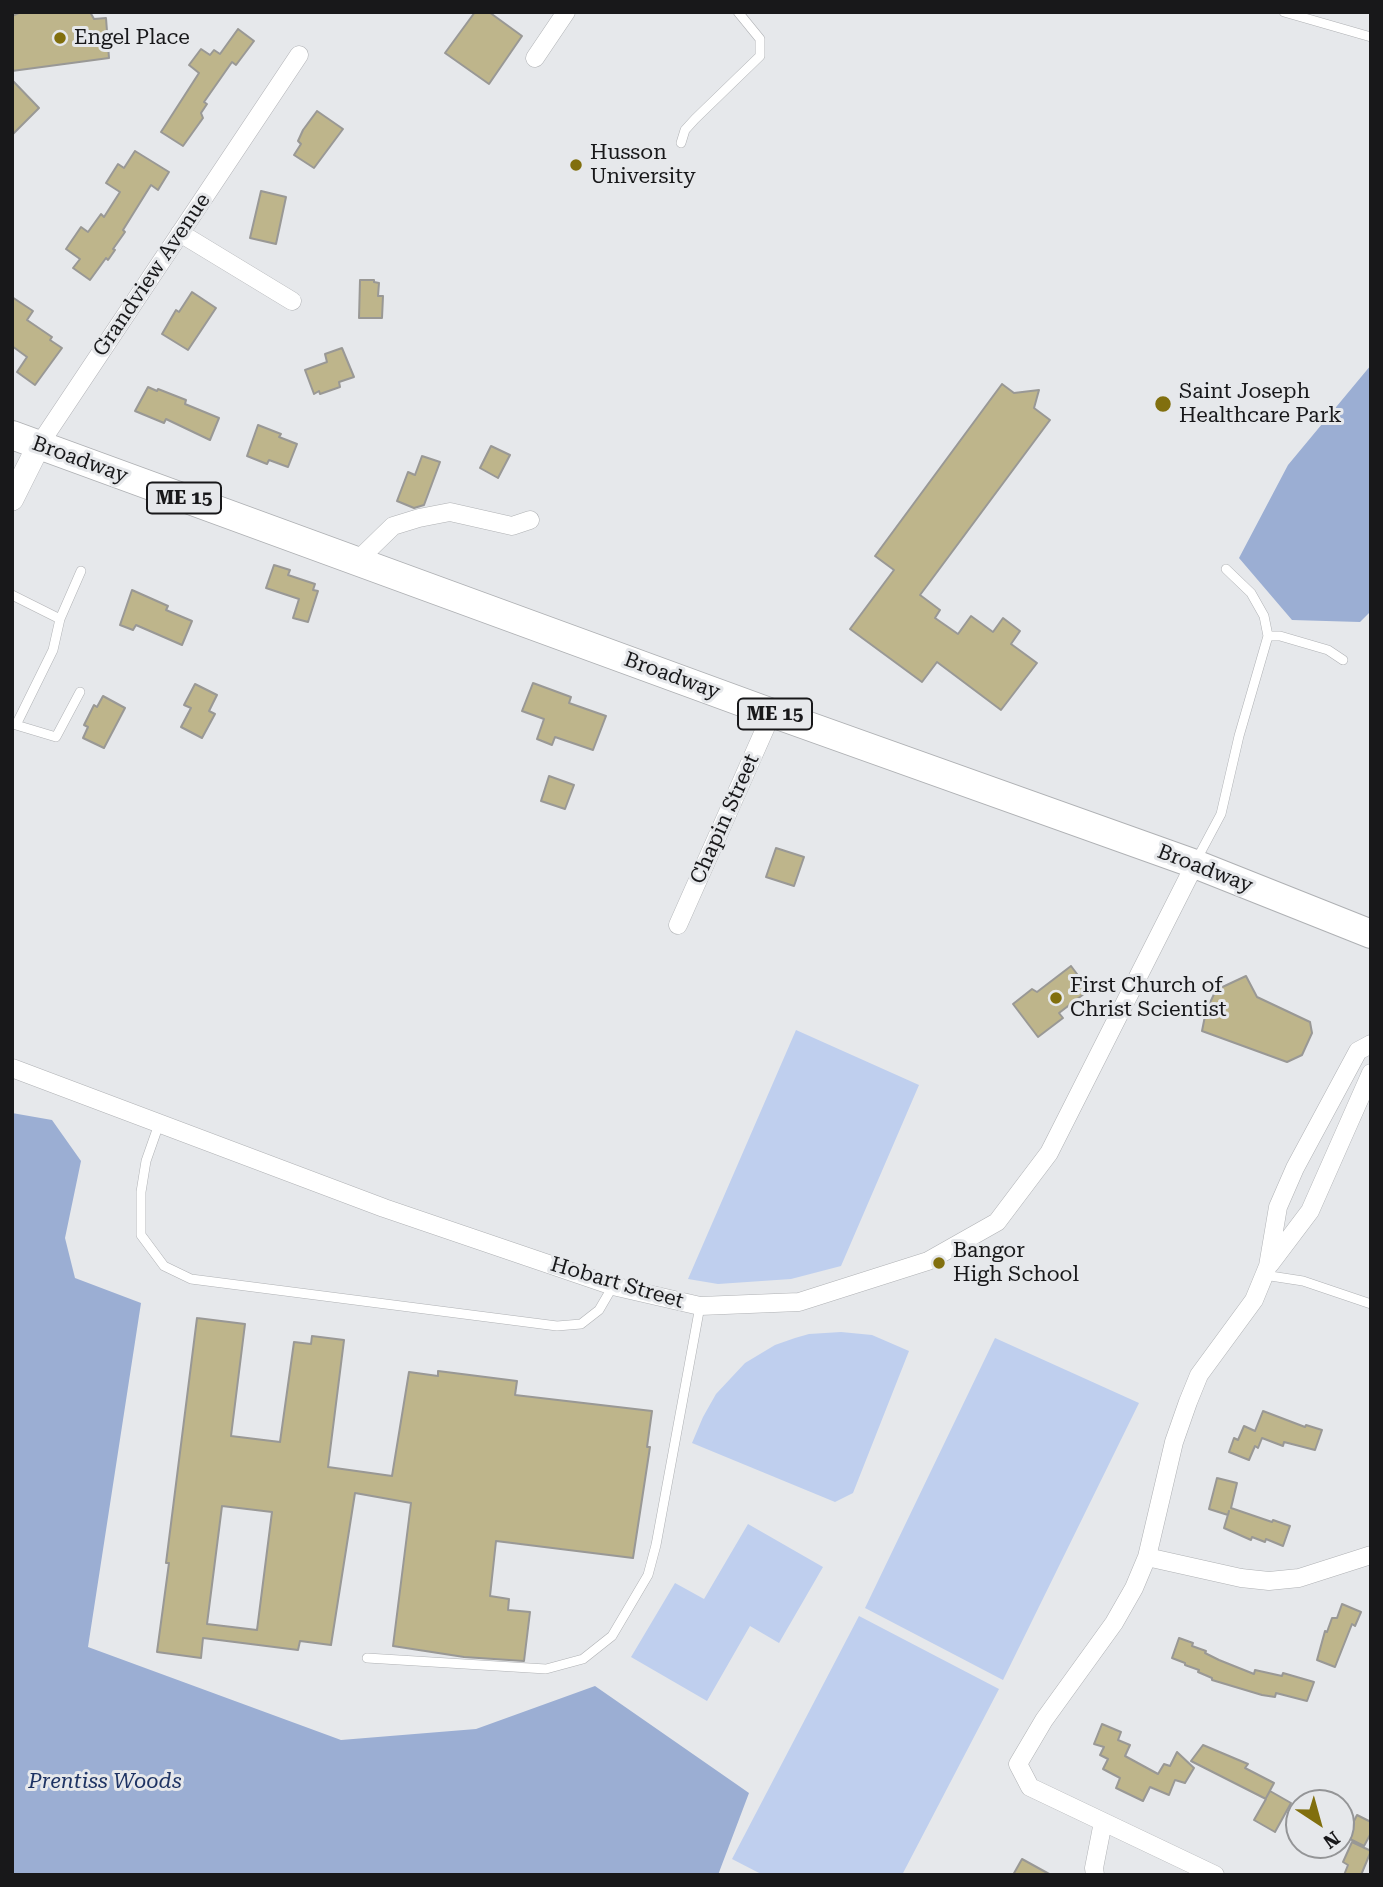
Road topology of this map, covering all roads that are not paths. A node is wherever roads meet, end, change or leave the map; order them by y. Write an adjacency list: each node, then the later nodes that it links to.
1 (566, 12): 6 (street)
2 (738, 12): 7 (lane)
3 (1284, 12): 4 (lane)
4 (1371, 37)
5 (299, 55): 8 (street, Grandview Avenue)
6 (535, 58)
7 (681, 143)
8 (180, 233): 9 (street); 11 (street, Grandview Avenue)
9 (292, 301)
10 (12, 435): 11 (main road, Broadway / ME 15)
11 (39, 445): 12 (street, Grandview Avenue); 14 (main road, Broadway / ME 15)
12 (12, 499)
13 (530, 520): 14 (street)
14 (357, 561): 22 (main road, Broadway / ME 15)
15 (1226, 569): 19 (lane)
16 (81, 571): 18 (lane)
17 (12, 595): 18 (lane)
18 (60, 619): 23 (lane)
19 (1268, 636): 20 (lane); 24 (lane)
20 (1343, 660)
21 (80, 692): 23 (lane)
22 (772, 713): 24 (main road, Broadway / ME 15); 25 (street, Chapin Street)
23 (14, 724)
24 (1195, 864): 26 (main road, Broadway / ME 15); 34 (street, Hobart Street)
25 (678, 925)
26 (1371, 934)
27 (1371, 1044): 31 (street)
28 (12, 1068): 30 (street, Hobart Street)
29 (1371, 1073): 31 (street)
30 (159, 1124): 32 (street, Hobart Street); 32 (lane)
31 (1266, 1270): 33 (lane); 36 (street)
32 (613, 1286): 34 (street, Hobart Street)
33 (1371, 1304)
34 (700, 1306): 37 (lane)
35 (1371, 1555): 36 (street)
36 (1147, 1557): 38 (street)
37 (368, 1658)
38 (1103, 1822): 39 (street); 40 (street)
39 (1095, 1875)
40 (1215, 1875)

